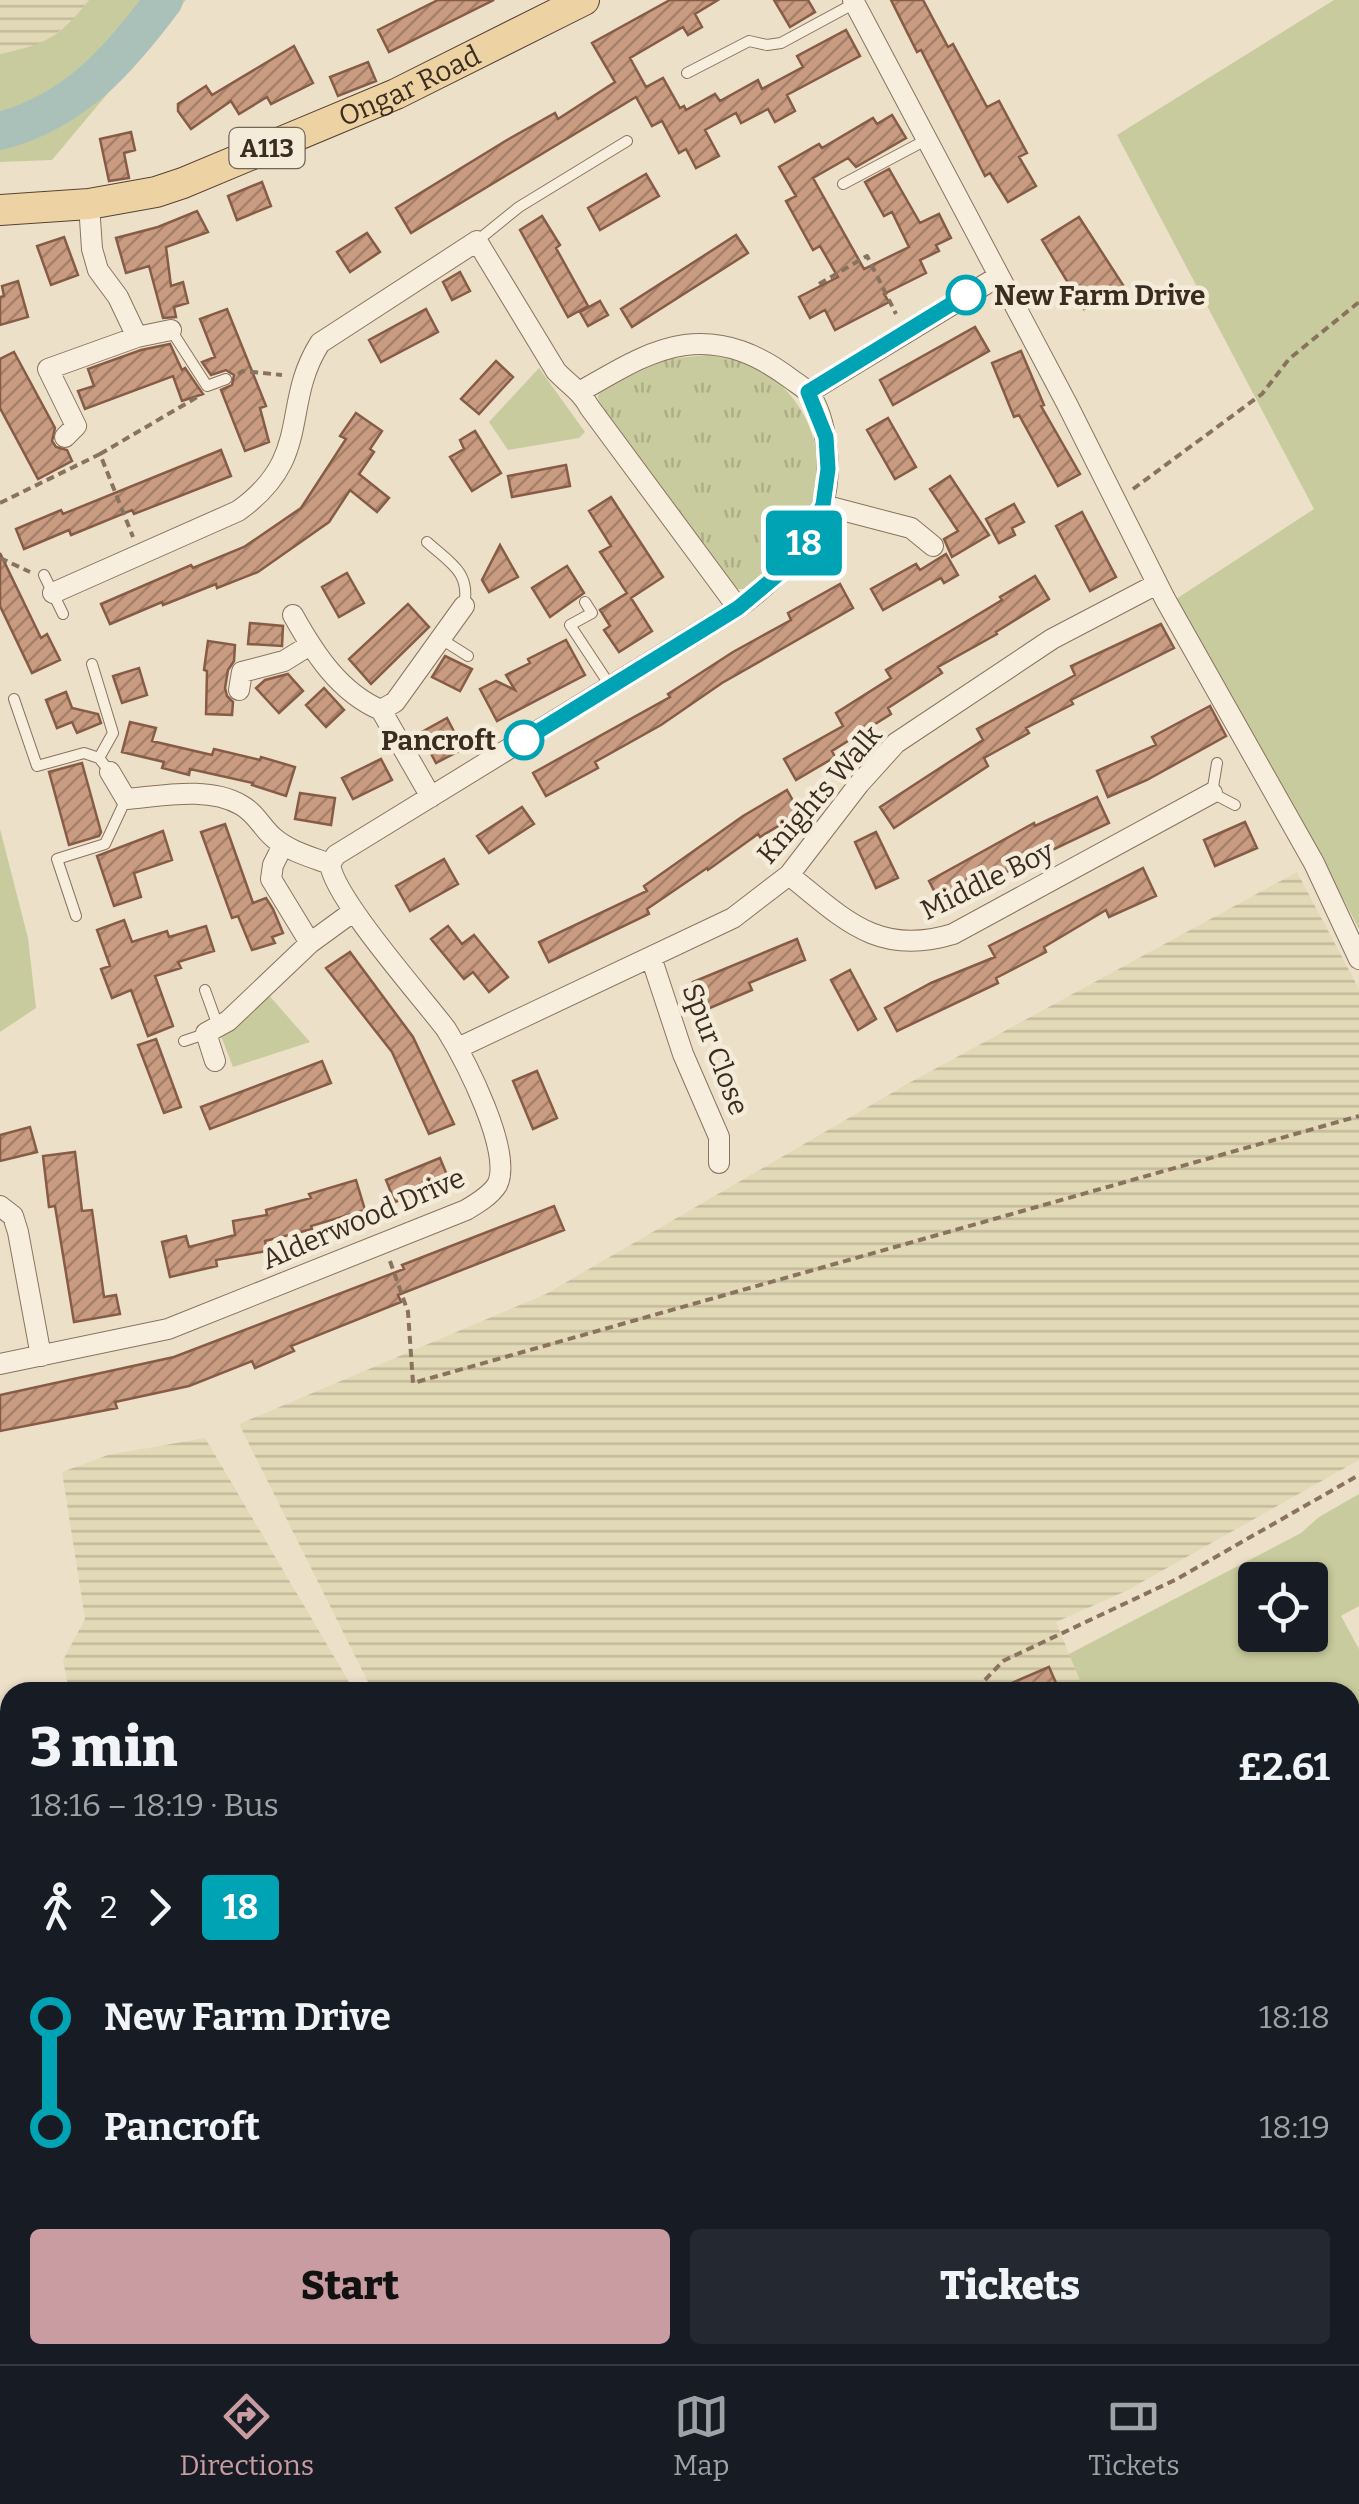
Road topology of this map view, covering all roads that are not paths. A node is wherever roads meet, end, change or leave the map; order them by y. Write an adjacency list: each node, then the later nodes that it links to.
1 (584, 0): 7 (main road, Ongar Road / A113)
2 (854, 2): 3 (lane); 4 (street)
3 (687, 74)
4 (926, 140): 6 (lane); 10 (street)
5 (627, 142): 9 (lane)
6 (843, 184)
7 (89, 204): 8 (main road, Ongar Road / A113); 12 (street)
8 (0, 210)
9 (477, 240): 14 (street); 20 (street)
10 (999, 276): 15 (street); 21 (street)
11 (171, 330): 12 (street); 13 (lane)
12 (137, 337): 16 (street)
13 (226, 379)
14 (580, 390): 15 (street); 24 (street)
15 (808, 392): 17 (street)
16 (65, 437)
17 (823, 505): 19 (street); 24 (street)
18 (427, 542): 23 (lane)
19 (933, 546)
20 (49, 584): 25 (lane)
21 (1157, 584): 43 (street, Knights Walk); 48 (street)
22 (585, 602): 31 (lane)
23 (464, 606): 27 (street)
24 (738, 608): 31 (street)
25 (63, 614)
26 (293, 615): 28 (street)
27 (440, 638): 29 (lane); 34 (street)
28 (310, 644): 32 (street); 34 (street)
29 (468, 656)
30 (92, 664): 36 (lane)
31 (610, 687): 38 (street)
32 (239, 690)
33 (14, 700): 36 (lane)
34 (381, 710): 38 (street)
35 (1218, 763): 37 (lane)
36 (104, 765): 39 (street)
37 (1212, 793): 40 (lane); 43 (street, Middle Boy)
38 (431, 797): 42 (street)
39 (126, 799): 41 (street); 45 (lane)
40 (1235, 805)
41 (283, 845): 42 (street); 46 (street)
42 (330, 864): 44 (street, Alderwood Drive)
43 (789, 875): 47 (street, Knights Walk)
44 (354, 911): 46 (street); 52 (street, Alderwood Drive)
45 (76, 916)
46 (310, 942): 50 (street)
47 (651, 956): 52 (street, Knights Walk); 54 (street, Spur Close)
48 (1359, 959)
49 (205, 990): 50 (lane)
50 (212, 1030): 51 (lane); 53 (street)
51 (184, 1041)
52 (458, 1048): 56 (street, Alderwood Drive)
53 (216, 1060)
54 (719, 1163)
55 (0, 1206): 56 (street)
56 (41, 1356): 57 (street, Alderwood Drive)
57 (0, 1364)

